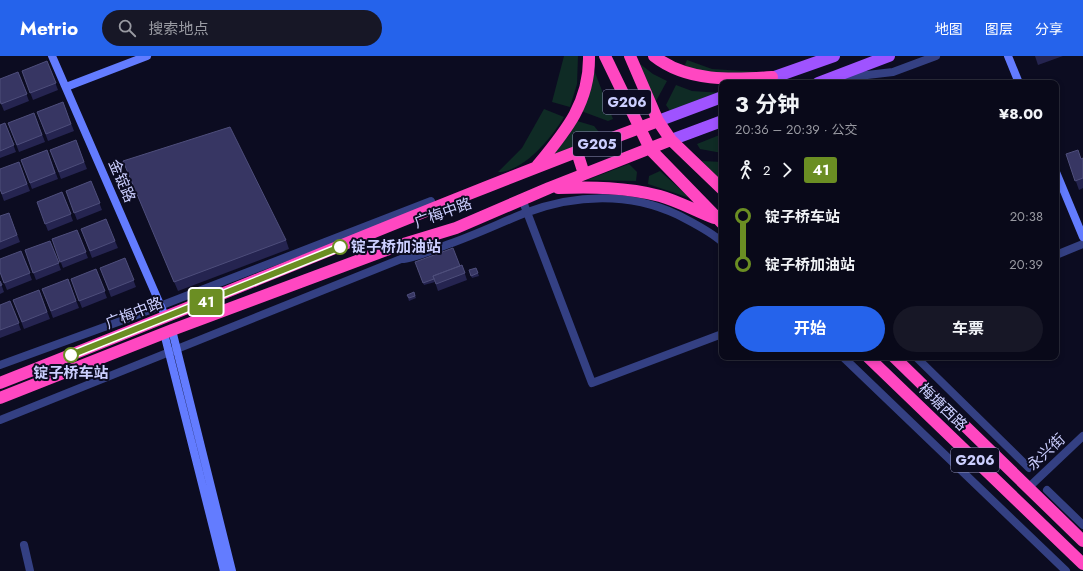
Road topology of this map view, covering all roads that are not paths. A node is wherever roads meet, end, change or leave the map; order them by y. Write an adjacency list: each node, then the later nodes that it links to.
1 (52, 56): 16 (street, 金锭路)
2 (147, 56): 16 (street)
3 (589, 56): 24 (highway)
4 (605, 56): 20 (highway, G206)
5 (630, 56): 18 (highway, G206)
6 (654, 56): 11 (highway)
7 (834, 56): 11 (main road)
8 (889, 56): 13 (main road)
9 (936, 56): 14 (street)
10 (1008, 56): 15 (street)
11 (772, 78): 12 (main road)
12 (766, 80)
13 (825, 80)
14 (830, 80)
15 (1018, 80)
16 (66, 87): 38 (street, 金锭路)
17 (719, 98): 18 (main road)
18 (658, 121): 20 (highway, 广梅中路 / G205); 21 (highway, G206)
19 (719, 122): 21 (main road)
20 (640, 128): 22 (highway, G206); 23 (highway, 广梅中路 / G205)
21 (671, 140): 22 (highway, 广梅中路 / G205); 27 (highway, G206)
22 (650, 149): 25 (highway, 广梅中路 / G205); 32 (highway, G206)
23 (576, 152): 24 (highway, 广梅中路 / G205); 25 (highway)
24 (536, 167): 30 (highway, 广梅中路 / G205)
25 (584, 174): 28 (highway, 广梅中路 / G205)
26 (1059, 179): 34 (street)
27 (719, 186)
28 (549, 188): 29 (highway, 广梅中路 / G205); 33 (highway)
29 (522, 199): 31 (street); 40 (highway, 广梅中路 / G205)
30 (434, 208): 38 (street); 39 (highway, 广梅中路 / G205)
31 (526, 212): 35 (street); 41 (street); 42 (street)
32 (719, 220)
33 (719, 221)
34 (1083, 237)
35 (719, 240)
36 (1083, 244): 37 (street)
37 (1059, 254)
38 (160, 306): 39 (street, 金锭路); 47 (street)
39 (166, 318): 48 (highway, 广梅中路 / G205)
40 (168, 332): 42 (street); 49 (highway, 广梅中路 / G205)
41 (719, 335)
42 (172, 350): 50 (street); 60 (street); 61 (street)
43 (846, 360): 62 (street)
44 (871, 360): 58 (highway, 梅塘西路 / G206)
45 (897, 360): 53 (highway, 梅塘西路 / G206)
46 (919, 360): 52 (street)
47 (0, 365)
48 (0, 383)
49 (0, 398)
50 (0, 420)
51 (1083, 436): 53 (street, 永兴街)
52 (1029, 468)
53 (1028, 488): 56 (highway, 梅塘西路 / G206)
54 (1047, 490): 55 (street)
55 (1083, 525)
56 (1083, 541)
57 (24, 545): 59 (street)
58 (1083, 564)
59 (30, 571)
60 (224, 571)
61 (232, 571)
62 (1066, 571)

